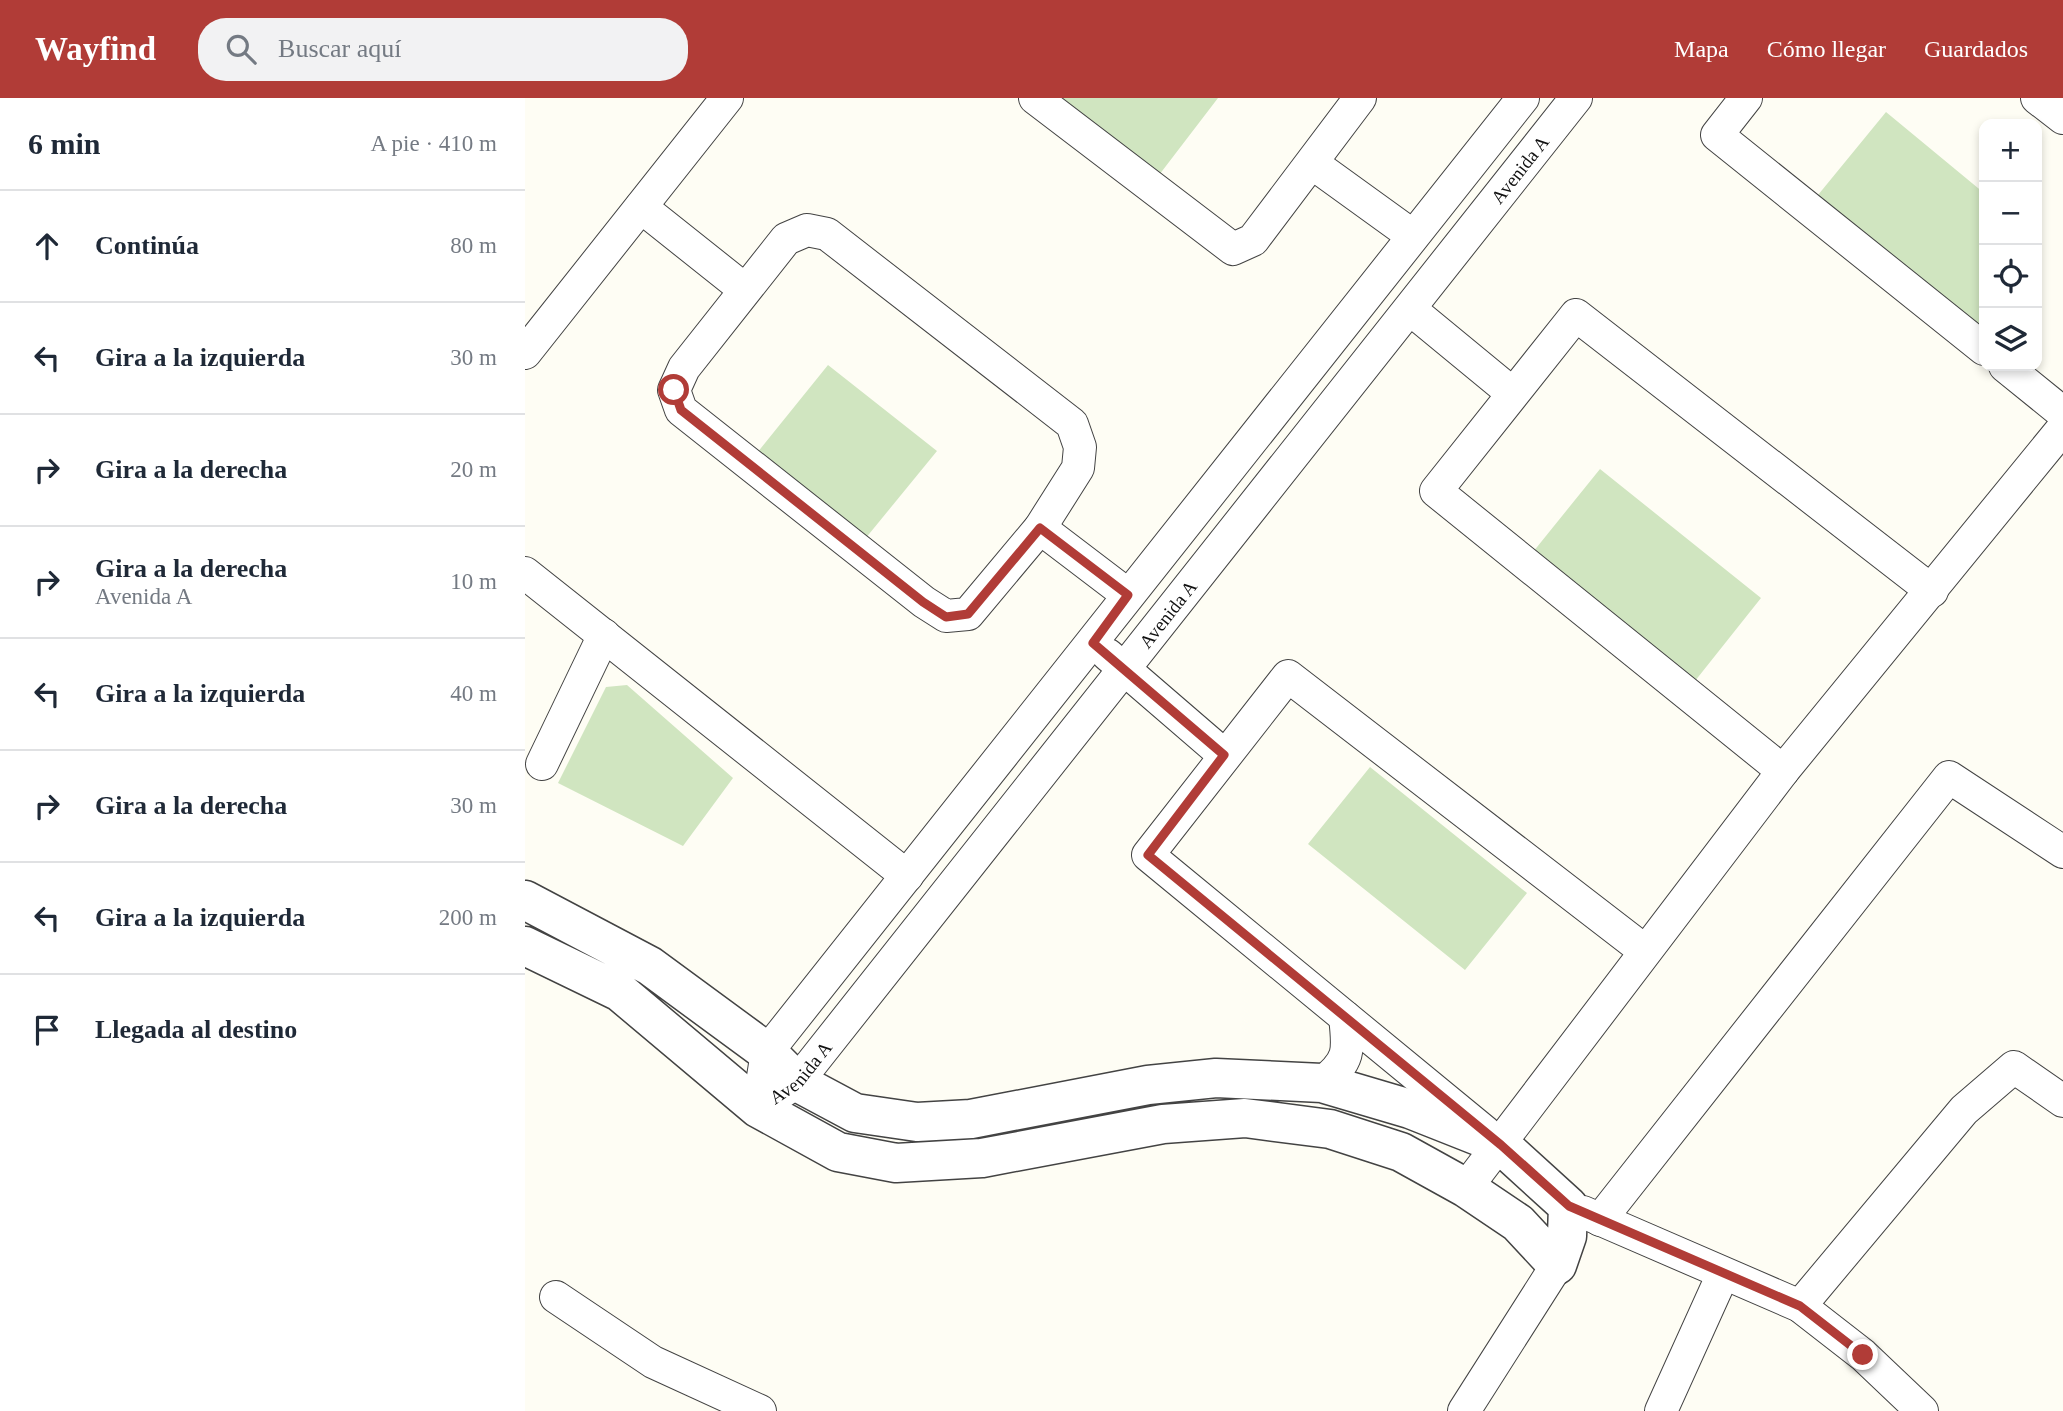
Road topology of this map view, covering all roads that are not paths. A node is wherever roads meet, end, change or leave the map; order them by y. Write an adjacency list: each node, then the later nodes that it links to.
1 (727, 98): 10 (street)
2 (1035, 98): 9 (street)
3 (1360, 98): 9 (street)
4 (1523, 98): 11 (street, Avenida A)
5 (1576, 98): 13 (street, Avenida A)
6 (1746, 98): 14 (street)
7 (2037, 98): 8 (street)
8 (2063, 118)
9 (1312, 163): 11 (street)
10 (641, 207): 12 (street); 15 (street)
11 (1413, 236): 23 (street, Avenida A)
12 (744, 289): 20 (street); 20 (street)
13 (1410, 309): 17 (street); 26 (street, Avenida A)
14 (1979, 345)
15 (525, 353)
16 (2010, 371): 18 (street)
17 (1512, 393): 22 (street); 29 (street)
18 (2063, 413)
19 (2063, 428): 22 (street)
20 (1040, 528): 23 (street)
21 (525, 573): 24 (street)
22 (1931, 591): 29 (street)
23 (1128, 595): 25 (street, Avenida A)
24 (604, 635): 28 (street); 31 (street)
25 (1093, 643): 26 (street); 31 (street, Avenida A)
26 (1124, 668): 27 (street); 37 (street, Avenida A)
27 (1224, 755): 34 (street); 35 (street)
28 (542, 764)
29 (1783, 771): 34 (street)
30 (2063, 852): 43 (street)
31 (907, 876): 36 (street, Avenida A)
32 (525, 900): 36 (street)
33 (525, 946): 40 (street)
34 (1645, 951): 41 (street)
35 (1345, 1017): 38 (street); 41 (street)
36 (768, 1052): 37 (street); 40 (street, Avenida A)
37 (797, 1082): 38 (street); 40 (street, Avenida A)
38 (1322, 1083): 41 (street)
39 (2063, 1101): 47 (street)
40 (758, 1108): 42 (street)
41 (1501, 1145): 42 (street); 43 (street)
42 (1466, 1188): 44 (street)
43 (1584, 1213): 44 (street); 45 (street)
44 (1557, 1265): 49 (street)
45 (1723, 1274): 47 (street); 50 (street)
46 (556, 1297): 48 (street)
47 (1800, 1306): 51 (street)
48 (760, 1411)
49 (1464, 1411)
50 (1661, 1411)
51 (1921, 1411)

